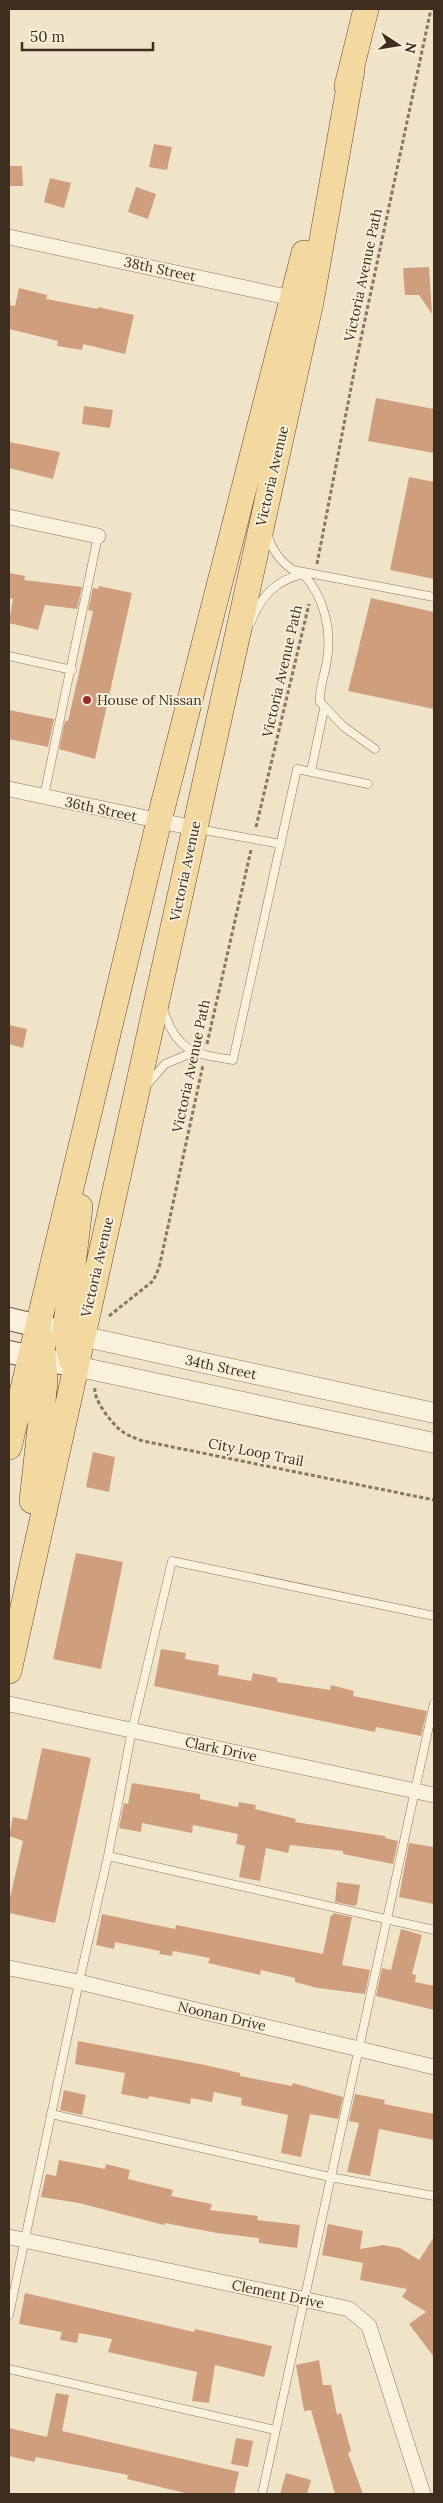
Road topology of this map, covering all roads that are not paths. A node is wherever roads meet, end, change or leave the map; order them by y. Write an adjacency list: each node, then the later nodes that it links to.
1 (366, 9): 3 (main road, Victoria Avenue)
2 (9, 237): 3 (street, 38th Street)
3 (302, 300): 4 (main road, Victoria Avenue); 20 (main road, Victoria Avenue)
4 (268, 493): 7 (lane); 13 (main road, Victoria Avenue)
5 (9, 517): 6 (street)
6 (98, 536): 12 (lane)
7 (303, 574): 8 (lane); 9 (lane); 14 (lane)
8 (434, 597)
9 (249, 627)
10 (246, 636): 13 (lane)
11 (9, 656): 12 (lane)
12 (72, 670): 19 (lane)
13 (222, 703): 21 (main road, Victoria Avenue)
14 (324, 708): 15 (lane); 16 (lane)
15 (374, 749)
16 (311, 772): 17 (lane); 22 (lane)
17 (368, 784)
18 (9, 789): 19 (street, 36th Street)
19 (44, 796): 20 (street, 36th Street)
20 (159, 821): 21 (street, 36th Street); 25 (main road, Victoria Avenue)
21 (194, 828): 22 (lane); 23 (main road, Victoria Avenue)
22 (280, 844): 24 (lane)
23 (158, 995): 24 (lane); 26 (main road, Victoria Avenue)
24 (194, 1052): 26 (lane)
25 (96, 1083): 28 (main road, Victoria Avenue); 29 (main road)
26 (136, 1099): 29 (main road, Victoria Avenue)
27 (9, 1319): 28 (main road, 34th Street)
28 (38, 1325): 29 (main road, 34th Street); 30 (main road, Victoria Avenue)
29 (73, 1334): 31 (main road, Victoria Avenue); 32 (street, 34th Street)
30 (28, 1356): 31 (main road); 34 (main road, Victoria Avenue); 36 (main road)
31 (75, 1366): 33 (street); 36 (main road, Victoria Avenue)
32 (434, 1413)
33 (434, 1443)
34 (9, 1447)
35 (434, 1616): 40 (lane)
36 (18, 1626): 37 (main road, Victoria Avenue)
37 (9, 1670)
38 (434, 1703): 41 (lane)
39 (9, 1704): 40 (street, Clark Drive)
40 (132, 1730): 41 (street, Clark Drive); 43 (lane)
41 (415, 1790): 42 (street, Clark Drive); 44 (lane)
42 (434, 1794)
43 (108, 1856): 44 (lane); 47 (lane)
44 (387, 1919): 45 (lane); 48 (lane)
45 (434, 1930)
46 (9, 1968): 47 (street, Noonan Drive)
47 (79, 1982): 48 (street, Noonan Drive); 50 (lane)
48 (358, 2048): 49 (street, Noonan Drive); 51 (lane)
49 (434, 2067)
50 (51, 2114): 51 (lane); 53 (lane)
51 (330, 2177): 52 (lane); 54 (lane)
52 (434, 2196)
53 (16, 2239): 54 (street, Clement Drive); 55 (lane)
54 (302, 2299): 57 (lane); 59 (street, Clement Drive)
55 (9, 2315)
56 (9, 2369): 57 (lane)
57 (275, 2430): 58 (lane)
58 (262, 2494)
59 (423, 2494)

